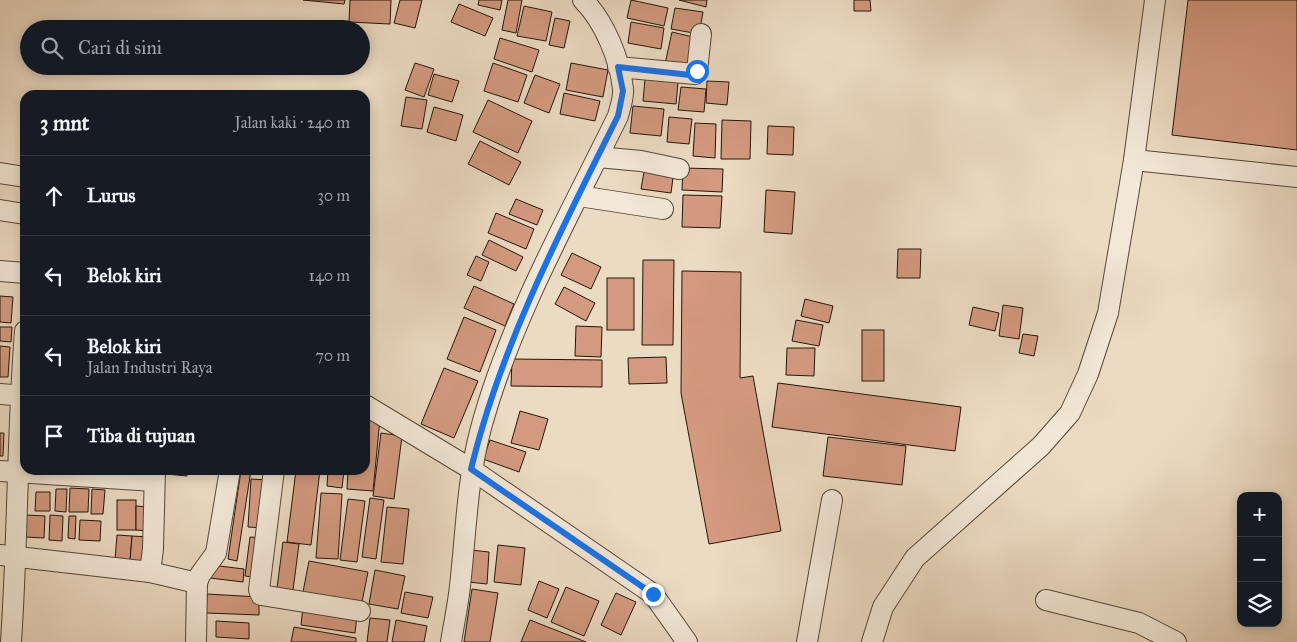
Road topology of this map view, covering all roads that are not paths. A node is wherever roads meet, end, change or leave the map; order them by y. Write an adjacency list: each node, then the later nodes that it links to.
1 (583, 0): 4 (street)
2 (1156, 0): 6 (street)
3 (702, 34): 4 (street)
4 (618, 67): 5 (street)
5 (598, 157): 7 (street); 11 (street)
6 (1134, 160): 10 (street); 37 (street)
7 (679, 169)
8 (0, 173): 9 (street)
9 (20, 176)
10 (1297, 177)
11 (579, 196): 12 (street); 21 (street)
12 (663, 209)
13 (0, 210): 14 (street)
14 (20, 213)
15 (0, 270): 16 (street)
16 (20, 272)
17 (0, 394): 18 (street)
18 (20, 396)
19 (370, 408): 21 (street)
20 (20, 413): 22 (street)
21 (471, 469): 34 (street); 35 (street)
22 (10, 471): 27 (street)
23 (154, 475): 28 (street)
24 (229, 475): 29 (street)
25 (273, 475): 31 (street)
26 (832, 500): 36 (street)
27 (8, 555): 28 (street); 32 (street)
28 (150, 572): 29 (street)
29 (197, 583): 33 (street)
30 (1046, 600): 38 (street)
31 (360, 611)
32 (11, 642)
33 (196, 642)
34 (451, 642)
35 (687, 642)
36 (807, 642)
37 (872, 642)
38 (1176, 642)

